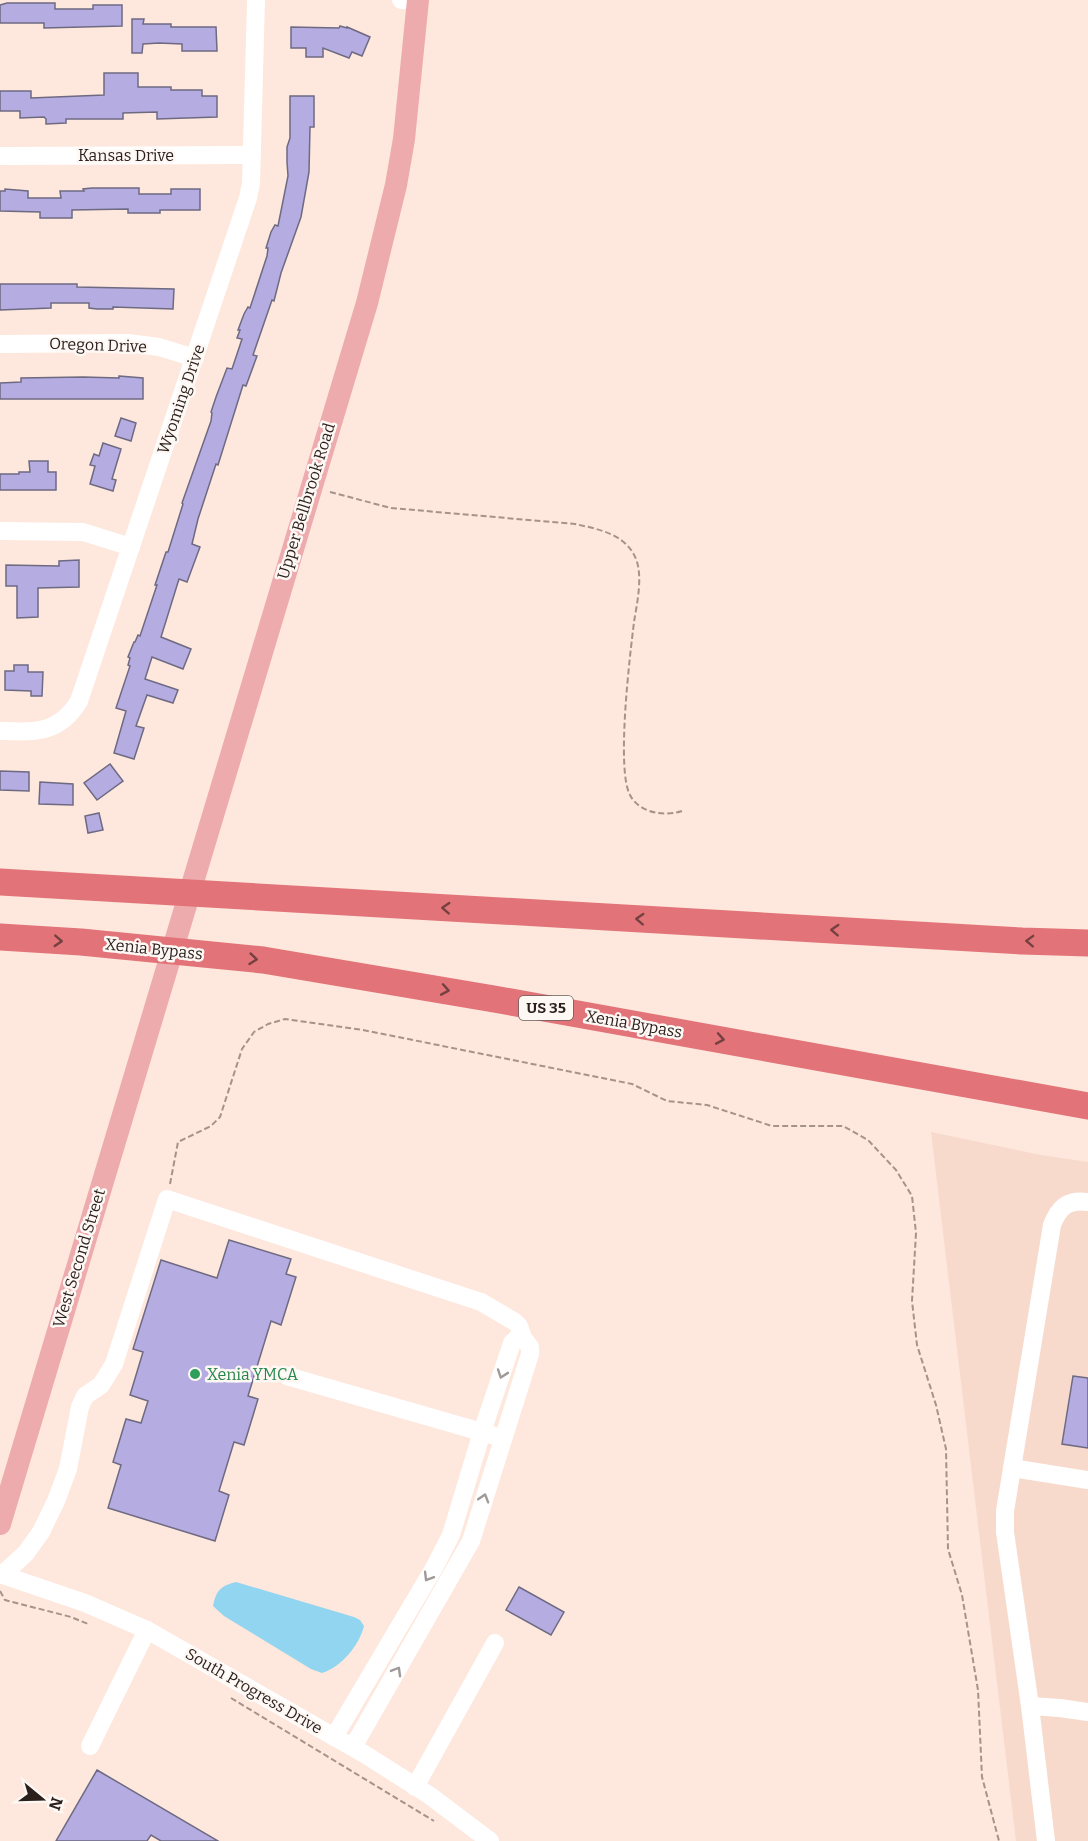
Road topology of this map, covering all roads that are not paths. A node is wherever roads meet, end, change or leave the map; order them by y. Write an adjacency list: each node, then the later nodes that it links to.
1 (256, 0): 4 (street, Wyoming Drive)
2 (400, 0): 3 (street)
3 (418, 0): 14 (main road, Upper Bellbrook Road)
4 (252, 154): 5 (street, Kansas Drive); 7 (street, Wyoming Drive)
5 (0, 156)
6 (0, 344): 7 (street, Oregon Drive)
7 (195, 358): 9 (street, Wyoming Drive)
8 (0, 531): 9 (street)
9 (132, 547): 10 (street, Wyoming Drive)
10 (0, 731)
11 (0, 882): 13 (highway, one-way to 11)
12 (0, 937): 15 (highway, Xenia Bypass / US 35, one-way to 15)
13 (1088, 943)
14 (158, 993): 23 (main road, West Second Street)
15 (1088, 1106)
16 (1088, 1202): 21 (street)
17 (523, 1338): 19 (street, one-way to 19); 20 (street); 26 (street)
18 (287, 1376): 19 (street)
19 (482, 1432): 20 (street); 24 (street)
20 (503, 1439): 25 (street, one-way to 20)
21 (1012, 1468): 22 (street); 29 (street)
22 (1088, 1480)
23 (0, 1524)
24 (441, 1554): 25 (street); 31 (street, one-way to 31)
25 (459, 1563): 33 (street, one-way to 25)
26 (0, 1580): 27 (street, South Progress Drive)
27 (147, 1630): 31 (street, South Progress Drive); 32 (street)
28 (495, 1643): 34 (street)
29 (1030, 1706): 30 (street); 36 (street)
30 (1088, 1712)
31 (334, 1737): 33 (street, South Progress Drive)
32 (90, 1746)
33 (353, 1748): 34 (street, South Progress Drive)
34 (415, 1786): 35 (street, South Progress Drive)
35 (490, 1841)
36 (1046, 1841)

